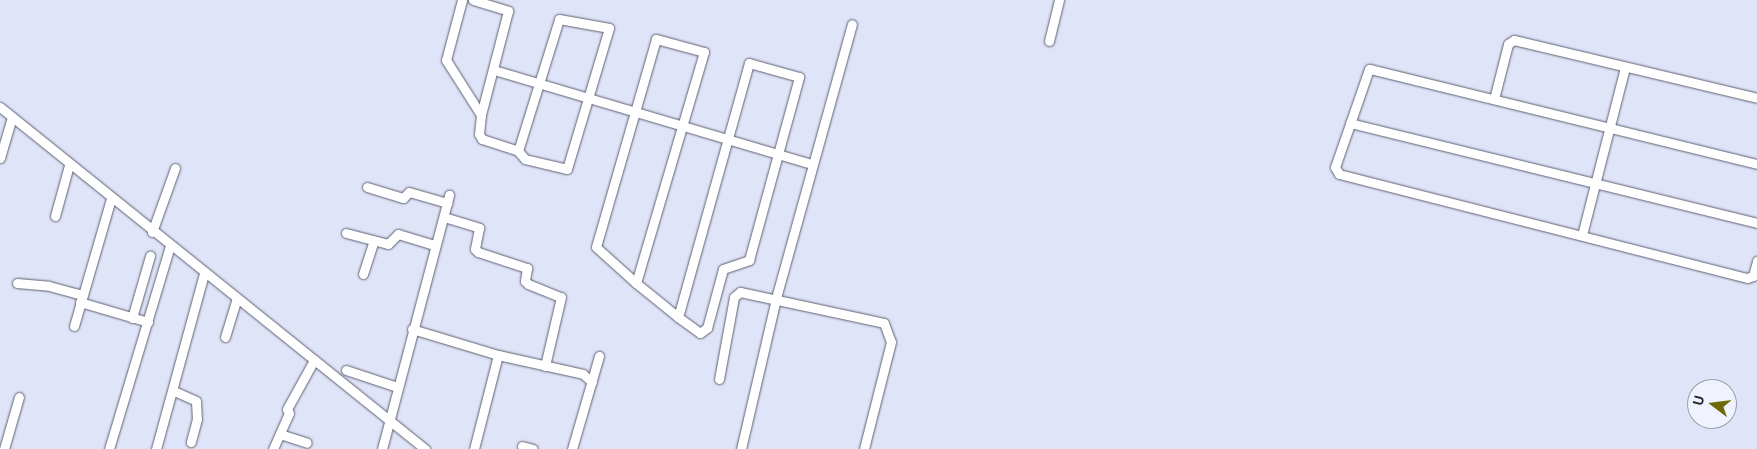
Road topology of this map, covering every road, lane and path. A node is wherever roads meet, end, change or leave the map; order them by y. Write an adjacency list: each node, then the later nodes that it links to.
1 (462, 0): 14 (street)
2 (473, 0): 7 (street)
3 (1059, 0): 5 (street)
4 (852, 24): 24 (street)
5 (1050, 41)
6 (1625, 67): 10 (street); 11 (street); 18 (street)
7 (494, 70): 8 (street); 14 (street)
8 (539, 82): 9 (street); 9 (street); 20 (street)
9 (588, 97): 13 (street); 20 (street)
10 (1757, 98)
11 (1494, 99): 16 (street); 18 (street)
12 (0, 107): 15 (street)
13 (635, 112): 17 (street); 17 (street); 44 (street)
14 (481, 115): 20 (street)
15 (12, 117): 22 (street); 23 (street)
16 (1350, 123): 27 (street); 35 (street)
17 (683, 126): 19 (street); 44 (street)
18 (1609, 128): 25 (street); 27 (street)
19 (730, 138): 21 (street); 21 (street); 48 (street)
20 (518, 151)
21 (780, 153): 24 (street); 48 (street)
22 (0, 158)
23 (69, 164): 29 (street); 30 (street)
24 (812, 164): 46 (street)
25 (1757, 164)
26 (175, 168): 33 (street)
27 (1595, 182): 32 (street); 35 (street)
28 (367, 187): 31 (street)
29 (111, 199): 33 (street); 45 (street)
30 (55, 216)
31 (444, 217): 37 (street); 57 (street)
32 (1757, 223)
33 (152, 232): 38 (street)
34 (346, 233): 36 (street)
35 (1582, 235): 40 (street)
36 (374, 241): 37 (street); 42 (street)
37 (436, 245): 52 (street)
38 (170, 246): 41 (street); 50 (street)
39 (150, 256): 49 (street)
40 (1757, 261)
41 (204, 273): 47 (street); 62 (street)
42 (363, 274)
43 (18, 283): 45 (street)
44 (636, 283): 48 (street)
45 (81, 298): 49 (street); 51 (street)
46 (776, 298): 59 (street); 78 (street); 79 (street)
47 (236, 300): 53 (street); 56 (street)
48 (678, 317)
49 (132, 318): 50 (street)
50 (148, 322): 70 (street)
51 (74, 326)
52 (412, 329): 54 (street); 61 (street)
53 (225, 337)
54 (498, 355): 57 (street); 75 (street)
55 (599, 356): 60 (street)
56 (314, 360): 64 (street); 65 (street)
57 (545, 366): 60 (street)
58 (346, 370): 61 (street)
59 (719, 379)
60 (592, 382): 77 (street)
61 (397, 388): 64 (street)
62 (174, 391): 66 (street); 71 (street)
63 (19, 397): 69 (street)
64 (389, 422): 73 (street); 74 (street)
65 (280, 434): 67 (street); 72 (street)
66 (191, 442)
67 (307, 443)
68 (522, 446): 76 (street)
69 (4, 449)
70 (109, 449)
71 (156, 449)
72 (273, 449)
73 (382, 449)
74 (425, 449)
75 (474, 449)
76 (533, 449)
77 (572, 449)
78 (741, 449)
79 (864, 449)

